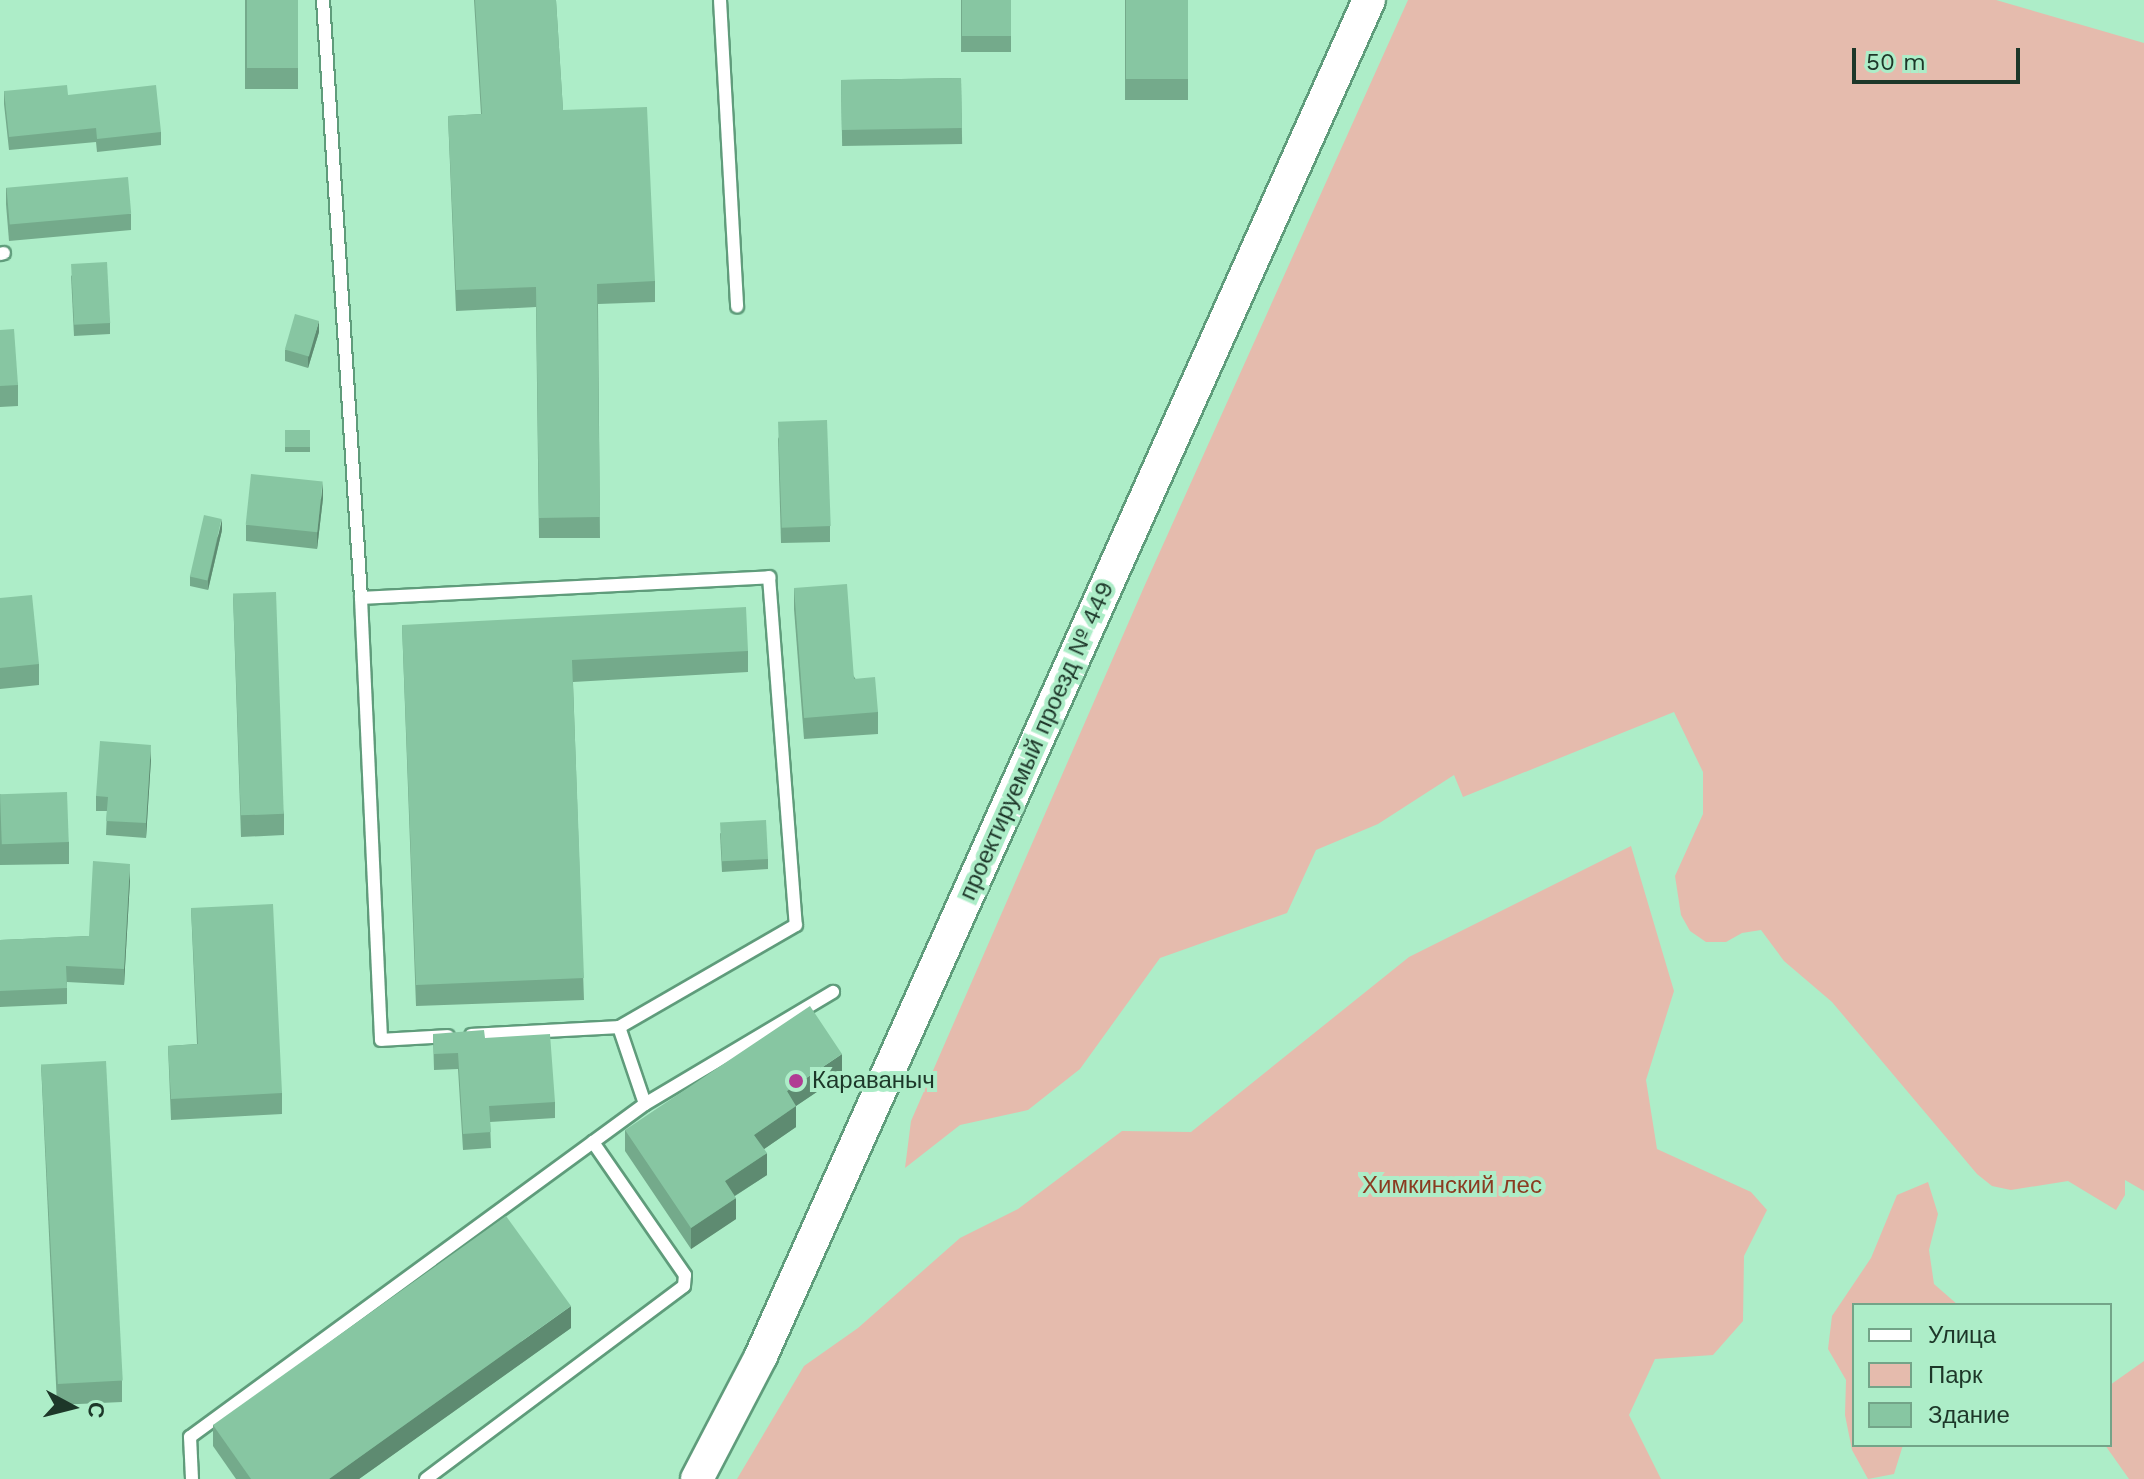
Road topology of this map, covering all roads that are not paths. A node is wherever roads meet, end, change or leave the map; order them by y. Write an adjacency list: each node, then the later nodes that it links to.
1 (323, 0): 5 (lane)
2 (720, 0): 4 (lane)
3 (1369, 0): 12 (street, проектируемый проезд № 449)
4 (737, 307)
5 (361, 598): 7 (lane); 7 (lane)
6 (833, 992): 8 (lane)
7 (619, 1027): 8 (lane)
8 (645, 1104): 9 (lane)
9 (593, 1142): 10 (lane); 11 (lane)
10 (192, 1479)
11 (426, 1479)
12 (697, 1479)

